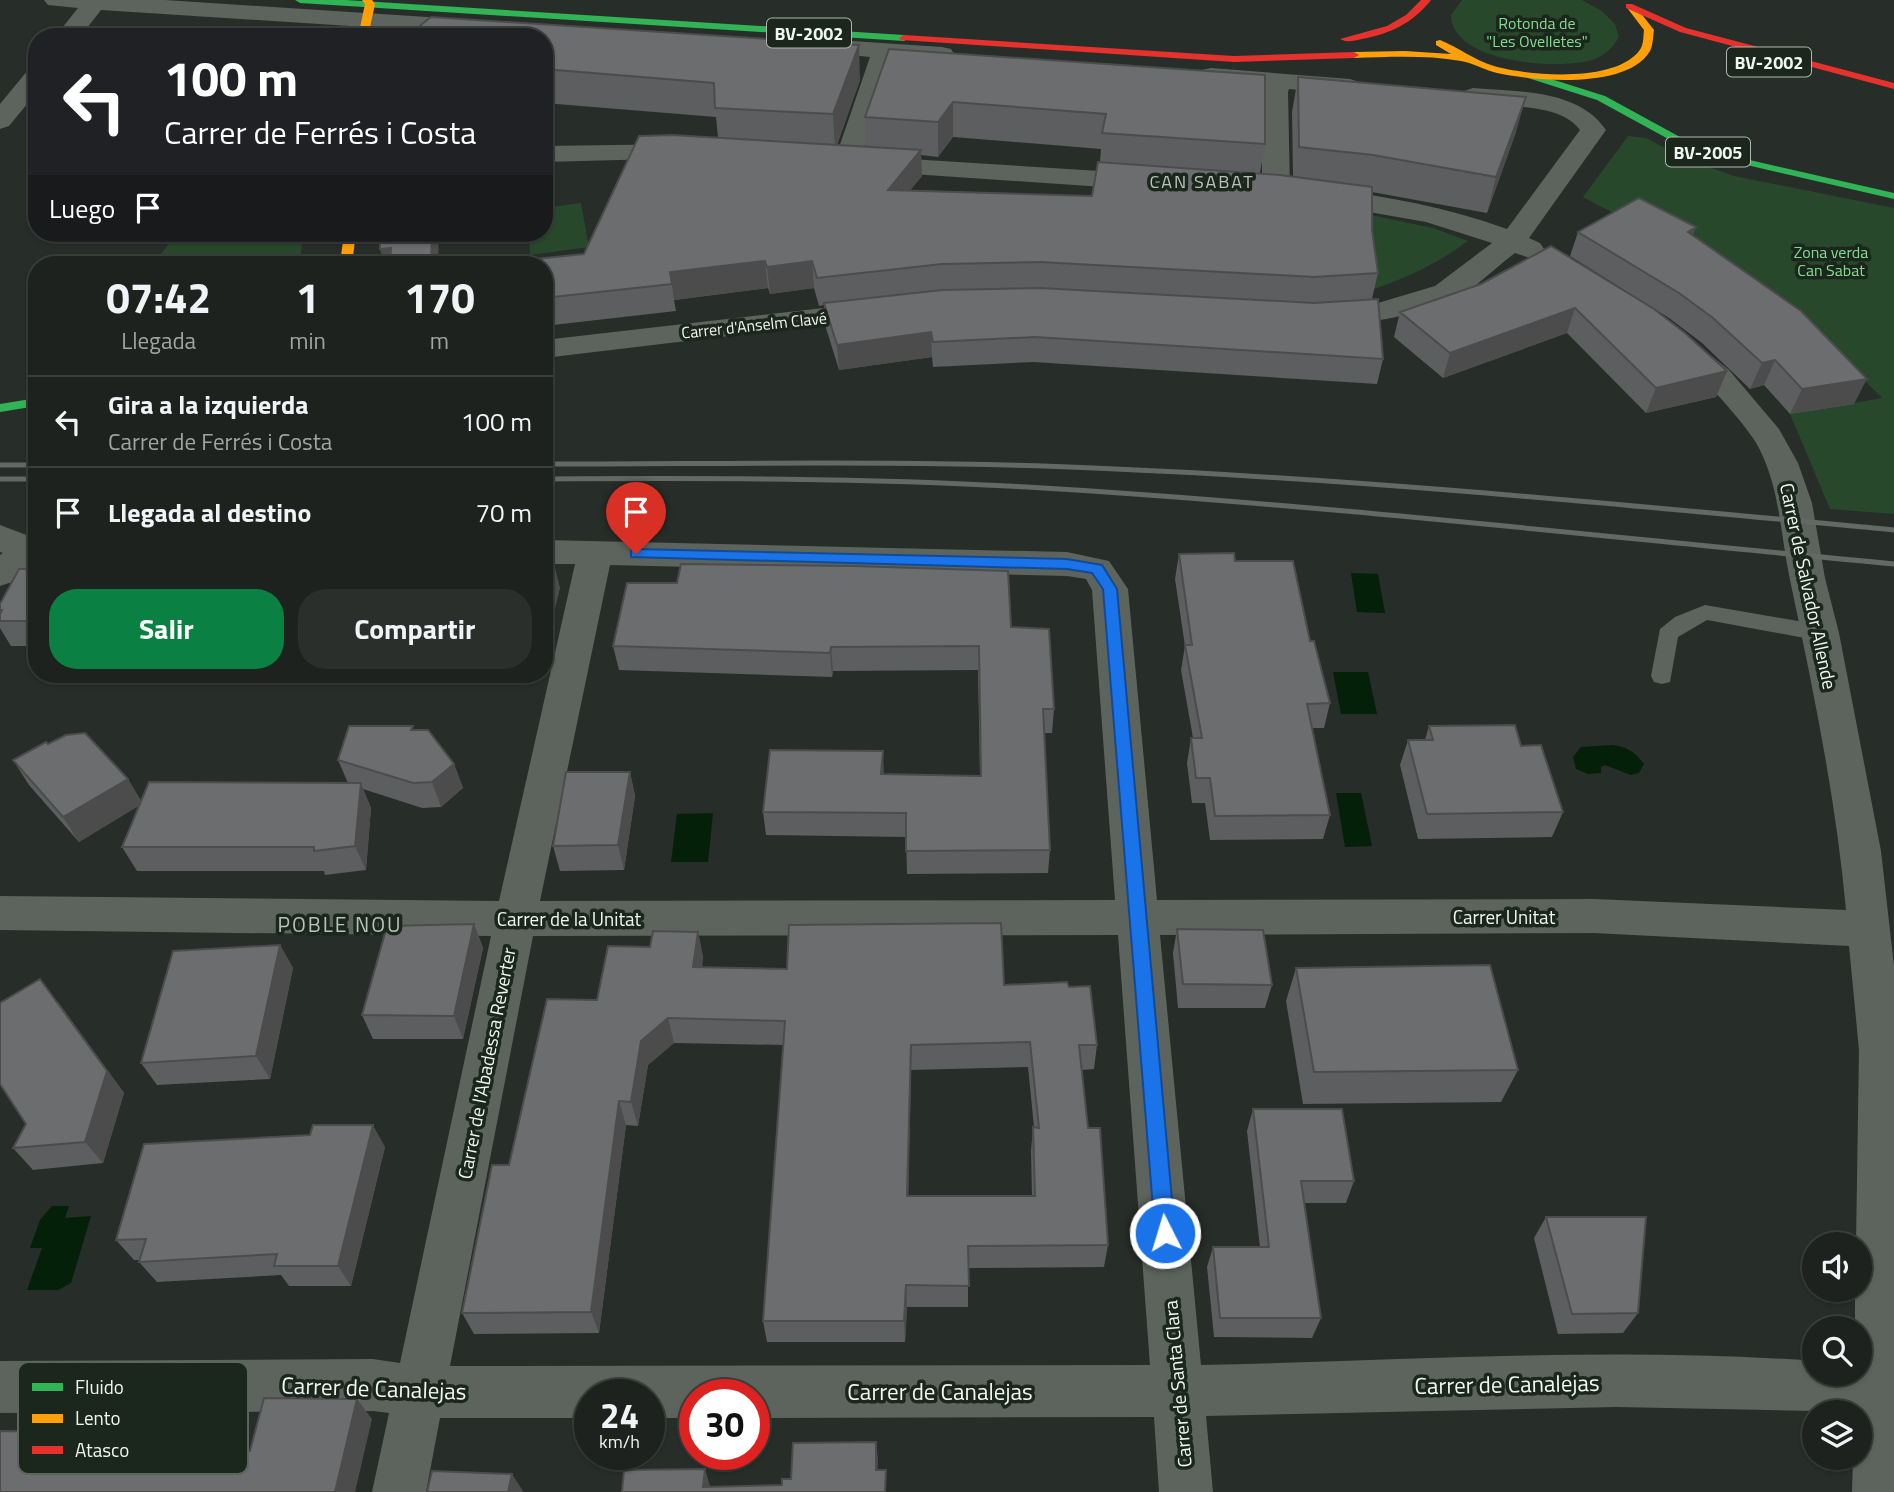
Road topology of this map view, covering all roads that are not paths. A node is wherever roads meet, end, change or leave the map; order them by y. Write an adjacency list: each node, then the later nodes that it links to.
1 (56, 0): 5 (street)
2 (300, 0): 8 (main road, BV-2002)
3 (470, 0): 4 (main road, BV-2002)
4 (1425, 3): 18 (main road, BV-2002)
5 (94, 4): 10 (street); 11 (street)
6 (1626, 5): 16 (main road, BV-2002); 19 (main road, BV-2002)
7 (1680, 10): 16 (main road)
8 (367, 16): 10 (street); 12 (street); 18 (main road, BV-2002)
9 (1367, 18): 14 (main road)
10 (316, 27)
11 (74, 28)
12 (550, 28)
13 (553, 28): 17 (street)
14 (1330, 30)
15 (1690, 49): 22 (main road, BV-2002)
16 (1760, 49): 22 (main road, BV-2002)
17 (885, 50): 20 (street); 30 (street)
18 (1462, 58): 19 (main road, BV-2002)
19 (1532, 76): 32 (main road, BV-2005)
20 (1283, 81): 23 (street); 33 (street)
21 (28, 85): 27 (street)
22 (1894, 88)
23 (1379, 89)
24 (1448, 94): 33 (street)
25 (1643, 103): 31 (main road, BV-2005)
26 (28, 111): 27 (street)
27 (3, 113)
28 (713, 153): 29 (street)
29 (553, 154)
30 (1170, 183)
31 (1894, 183)
32 (1894, 196)
33 (1512, 241): 34 (street); 36 (street)
34 (1555, 262)
35 (903, 308): 38 (street, Carrer d'Anselm Clavé)
36 (1295, 315)
37 (1657, 327): 45 (street, Carrer de Salvador Allende)
38 (553, 348)
39 (28, 403): 40 (main road)
40 (0, 408)
41 (21, 546): 44 (street)
42 (553, 552): 43 (street)
43 (594, 552): 48 (street, Carrer de Santa Clara); 49 (street, Carrer de l'Abadessa Reverter)
44 (0, 574)
45 (1821, 633): 46 (lane); 50 (street, Carrer de Salvador Allende)
46 (1662, 676)
47 (0, 913): 49 (street, Carrer de la Unitat)
48 (1138, 916): 49 (street, Carrer de la Unitat); 50 (street, Carrer Unitat); 54 (street, Carrer de Santa Clara)
49 (516, 917): 55 (street, Carrer de l'Abadessa Reverter)
50 (1869, 929): 56 (street, Carrer de Salvador Allende)
51 (248, 1386): 55 (street, Carrer de Canalejas)
52 (0, 1387): 53 (street, Carrer de Canalejas)
53 (18, 1387)
54 (1178, 1391): 55 (street, Carrer de Canalejas); 56 (street, Carrer de Canalejas); 58 (street, Carrer de Santa Clara)
55 (420, 1392): 57 (street, Carrer de l'Abadessa Reverter)
56 (1881, 1392): 59 (street, Carrer de Salvador Allende)
57 (399, 1492)
58 (1186, 1492)
59 (1879, 1492)

